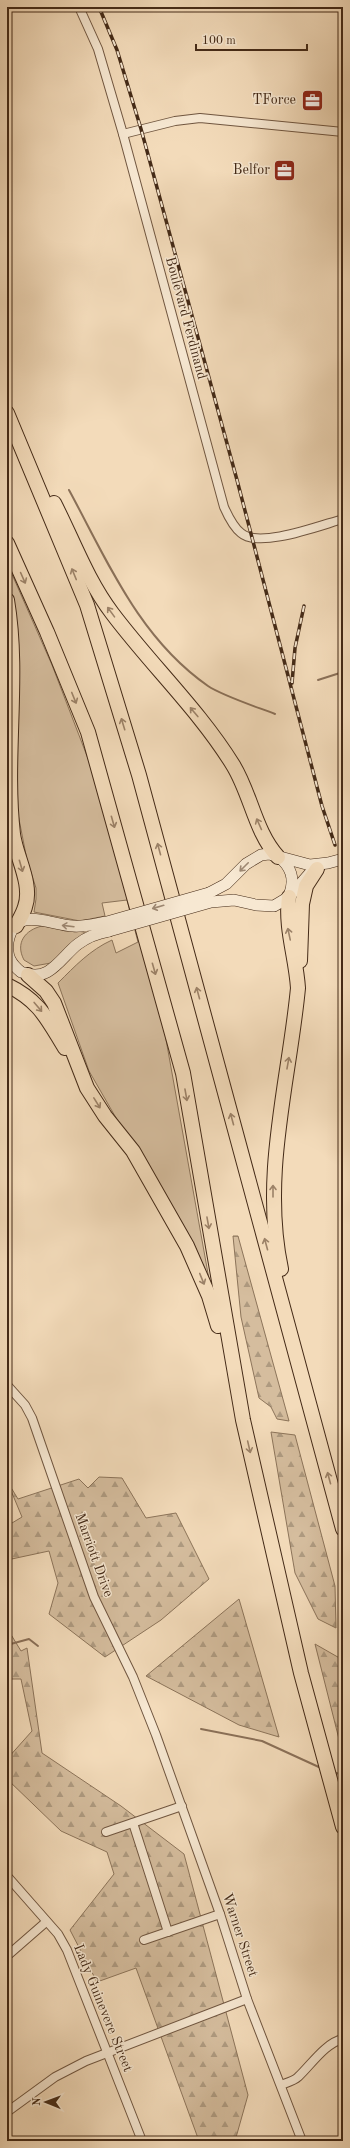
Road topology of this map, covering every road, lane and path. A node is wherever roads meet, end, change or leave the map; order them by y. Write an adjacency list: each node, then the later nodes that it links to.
1 (80, 7): 3 (street, Boulevard Ferdinand)
2 (343, 132): 3 (street)
3 (123, 134): 5 (street, Boulevard Ferdinand)
4 (10, 420): 8 (highway, one-way to 4); 22 (highway, one-way to 4)
5 (343, 519)
6 (7, 543): 21 (highway, one-way to 21)
7 (7, 600): 14 (highway, one-way to 14)
8 (278, 857): 10 (main road); 11 (main road); 12 (main road, one-way to 12)
9 (343, 859): 10 (main road)
10 (322, 866): 11 (main road); 18 (highway)
11 (289, 897): 12 (main road); 18 (highway, one-way to 11)
12 (210, 898): 13 (main road, bridge)
13 (108, 926): 14 (main road, one-way to 14); 16 (main road)
14 (11, 932): 16 (main road)
15 (7, 967): 16 (main road)
16 (24, 973): 19 (highway)
17 (7, 985): 19 (highway, one-way to 19)
18 (298, 988): 22 (highway, one-way to 18)
19 (78, 1069): 21 (highway, one-way to 21)
20 (7, 1385): 24 (street, Marriott Drive)
21 (243, 1420): 27 (highway, one-way to 27)
22 (314, 1422): 23 (highway, one-way to 22)
23 (343, 1529)
24 (156, 1735): 25 (street, Warner Street)
25 (182, 1806): 26 (street); 30 (street, Warner Street)
26 (133, 1823): 28 (street); 32 (street)
27 (343, 1827)
28 (106, 1832)
29 (7, 1876): 31 (street, Lady Guinevere Street)
30 (220, 1914): 32 (street); 35 (street, Warner Street)
31 (46, 1922): 34 (street); 37 (street, Lady Guinevere Street)
32 (168, 1932): 33 (street)
33 (144, 1940)
34 (7, 1956)
35 (247, 2000): 37 (street); 38 (street, Warner Street)
36 (343, 2038): 38 (street)
37 (107, 2053): 39 (street); 40 (street, Lady Guinevere Street)
38 (281, 2085): 41 (street, Warner Street)
39 (7, 2112)
40 (142, 2141)
41 (302, 2141)

